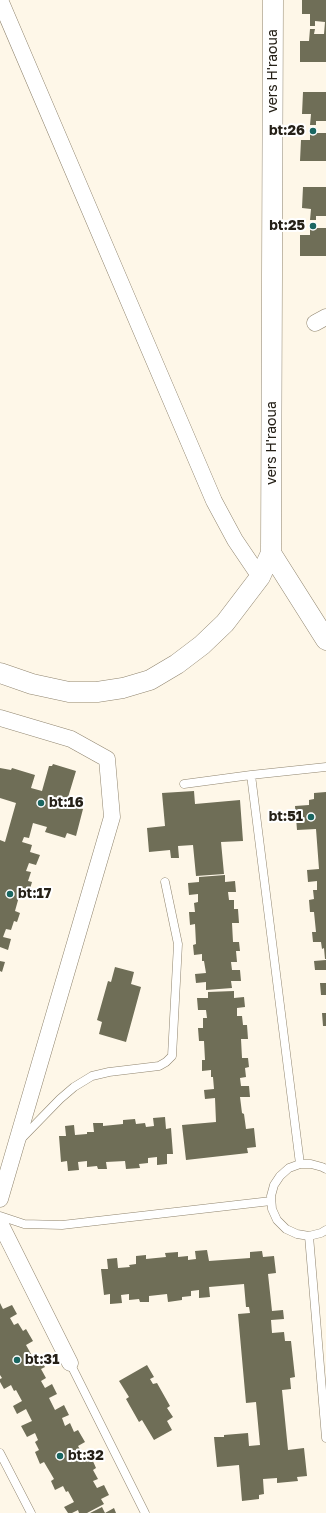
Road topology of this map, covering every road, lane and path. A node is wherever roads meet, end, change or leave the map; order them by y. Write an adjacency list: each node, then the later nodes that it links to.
1 (0, 0): 4 (street)
2 (273, 0): 3 (street, vers H'raoua)
3 (271, 553): 4 (street, vers H'raoua); 5 (street)
4 (260, 577): 6 (street, vers H'raoua)
5 (326, 640)
6 (0, 673)
7 (0, 718): 12 (street)
8 (326, 767): 9 (lane)
9 (251, 775): 10 (lane); 13 (lane)
10 (184, 784)
11 (165, 882): 12 (lane)
12 (16, 1144): 15 (street)
13 (300, 1164): 14 (lane); 16 (lane)
14 (326, 1169)
15 (0, 1199)
16 (271, 1201): 17 (lane); 20 (lane)
17 (0, 1216)
18 (0, 1223): 21 (street)
19 (326, 1230): 20 (lane)
20 (309, 1236): 22 (lane)
21 (70, 1364): 25 (lane)
22 (326, 1438)
23 (0, 1453): 24 (lane)
24 (31, 1513)
25 (145, 1513)

